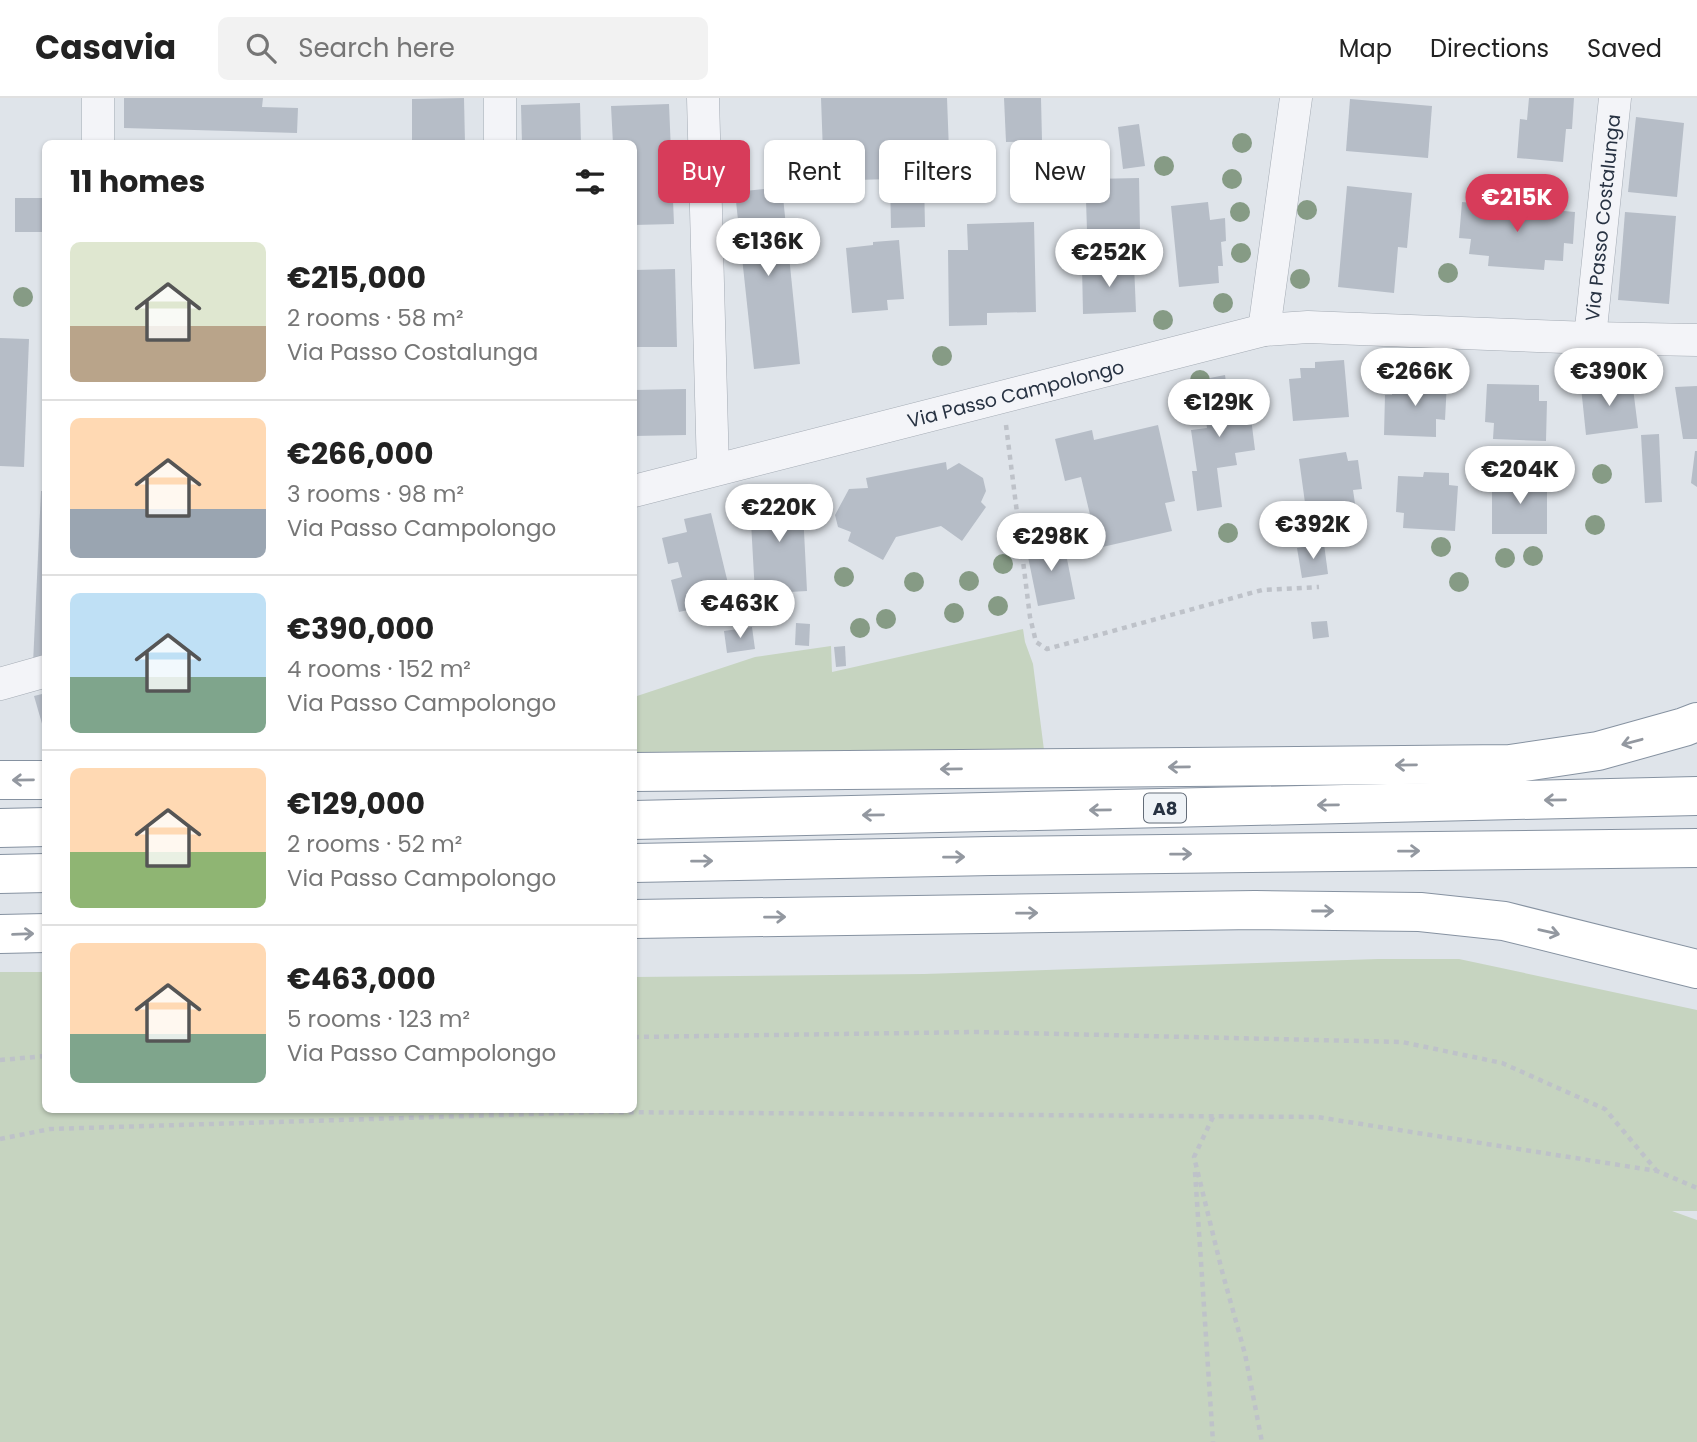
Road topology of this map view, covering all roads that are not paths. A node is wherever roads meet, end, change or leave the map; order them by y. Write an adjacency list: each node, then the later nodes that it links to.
1 (98, 98): 6 (street)
2 (500, 98): 7 (street)
3 (703, 98): 11 (street)
4 (1296, 98): 8 (street)
5 (1615, 98): 9 (street, Via Passo Costalunga)
6 (97, 140)
7 (500, 140)
8 (1264, 330): 9 (street, Via Passo Campolongo); 11 (street, Via Passo Campolongo)
9 (1590, 338): 10 (street, Via Passo Campolongo)
10 (1697, 340)
11 (713, 470): 12 (street, Via Passo Campolongo)
12 (637, 490)
13 (42, 672): 14 (street)
14 (0, 684)
15 (1697, 722): 16 (highway, one-way to 16)
16 (637, 772)
17 (0, 780): 18 (highway, one-way to 17)
18 (42, 780)
19 (1697, 796): 20 (highway, A8, one-way to 20)
20 (637, 820)
21 (42, 827): 22 (highway)
22 (0, 828)
23 (1697, 848): 24 (highway, one-way to 23)
24 (637, 863)
25 (42, 873): 26 (highway)
26 (0, 874)
27 (637, 919): 30 (highway, one-way to 30)
28 (42, 933): 29 (highway, one-way to 28)
29 (0, 934)
30 (1697, 969)

